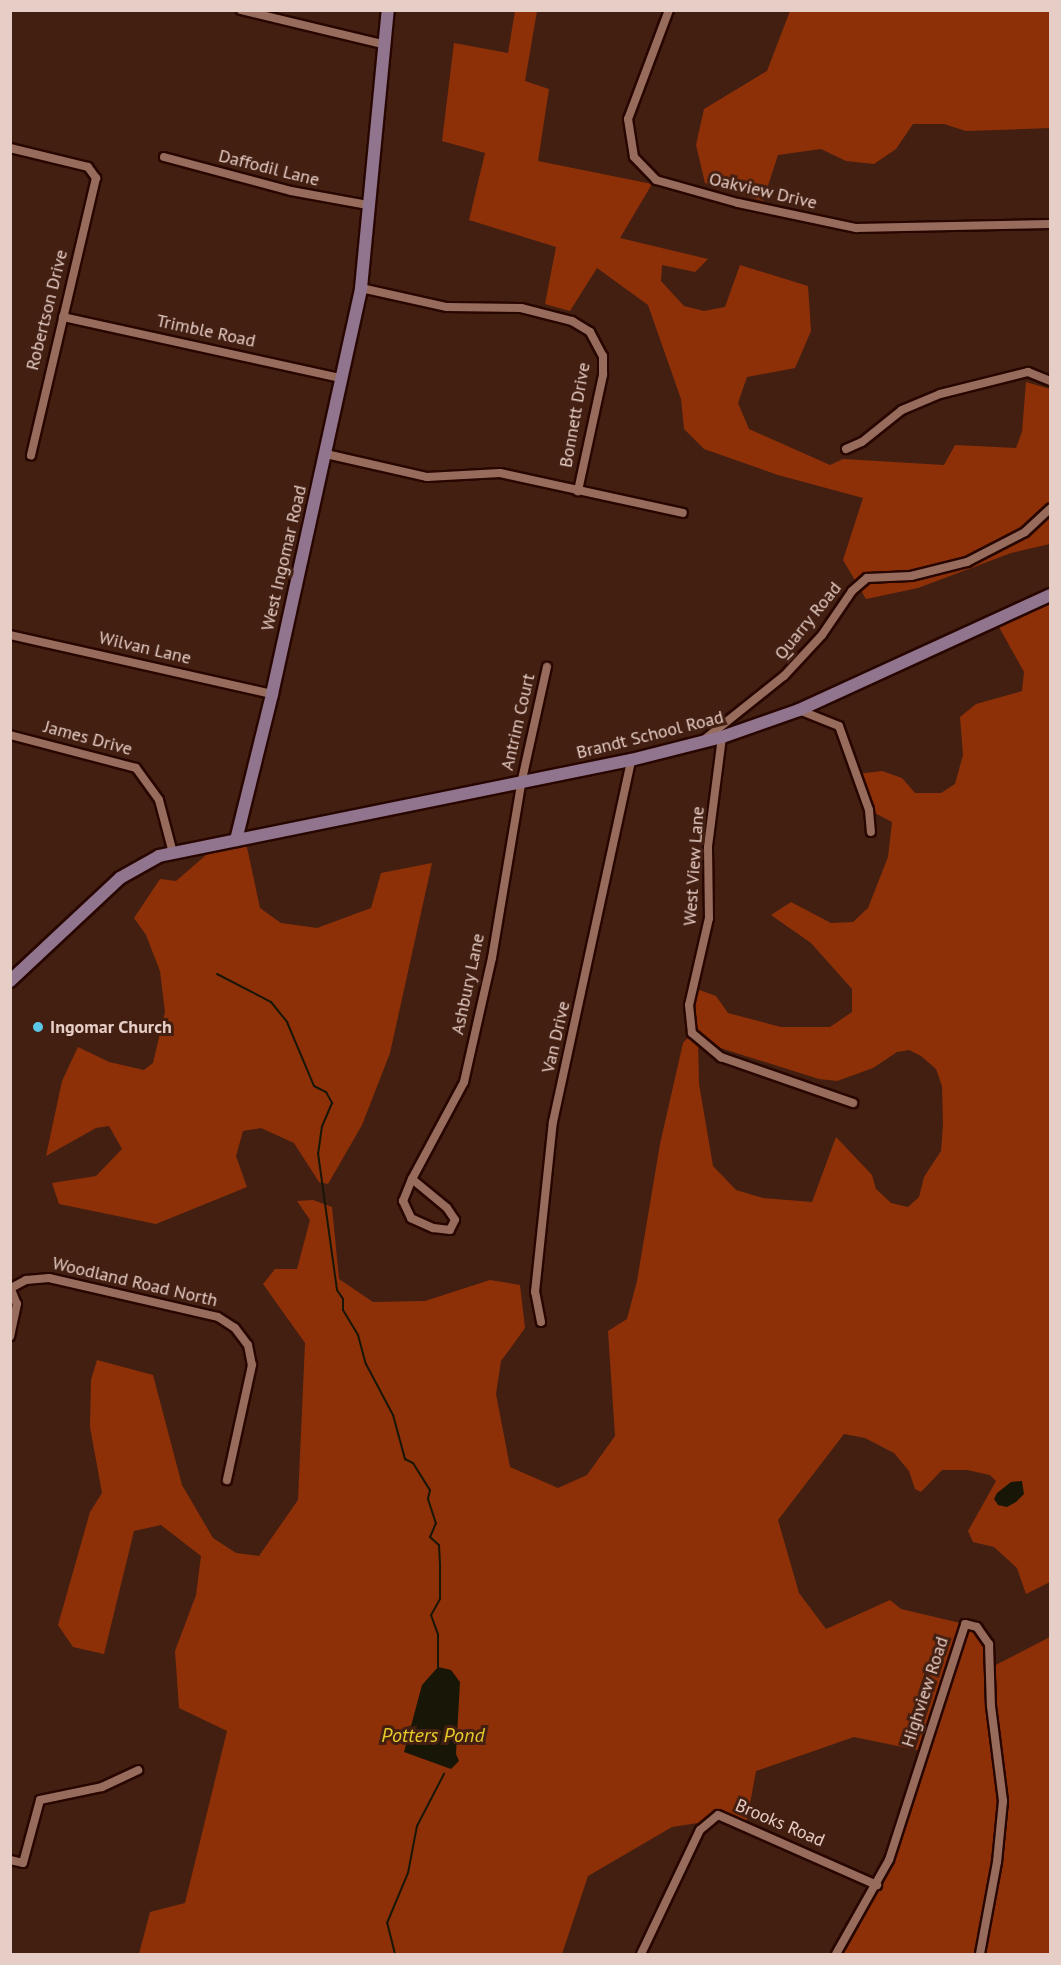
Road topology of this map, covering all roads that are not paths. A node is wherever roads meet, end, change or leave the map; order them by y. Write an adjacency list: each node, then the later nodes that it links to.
1 (242, 10): 4 (street)
2 (388, 10): 4 (street, West Ingomar Road)
3 (669, 10): 8 (street, Oakview Drive)
4 (383, 44): 7 (street, West Ingomar Road)
5 (10, 148): 10 (street, Robertson Drive)
6 (164, 157): 7 (street, Daffodil Lane)
7 (368, 205): 9 (street, West Ingomar Road)
8 (1050, 224)
9 (361, 288): 11 (street, West Ingomar Road); 16 (street, Bonnett Drive)
10 (63, 317): 11 (street, Trimble Road); 15 (street, Robertson Drive)
11 (341, 378): 14 (street, West Ingomar Road)
12 (1050, 381): 13 (street)
13 (846, 449)
14 (326, 454): 16 (street); 22 (street, West Ingomar Road)
15 (31, 456)
16 (578, 491): 18 (street)
17 (1050, 509): 26 (street, Quarry Road)
18 (683, 513)
19 (1050, 595): 23 (street, Brandt School Road)
20 (10, 635): 22 (street, Wilvan Lane)
21 (548, 667): 28 (street, Antrim Court)
22 (272, 694): 30 (street, West Ingomar Road)
23 (799, 710): 25 (street, Brandt School Road); 29 (street)
24 (10, 735): 31 (street, James Drive)
25 (722, 737): 26 (street, Brandt School Road); 33 (street, West View Lane)
26 (700, 743): 27 (street, Brandt School Road)
27 (631, 760): 28 (street, Brandt School Road); 36 (street, Van Drive)
28 (521, 784): 30 (street, Brandt School Road); 34 (street, Ashbury Lane)
29 (871, 832)
30 (236, 840): 31 (street)
31 (172, 853): 32 (street)
32 (10, 981)
33 (853, 1103)
34 (412, 1179): 34 (street, Ashbury Lane)
35 (11, 1288): 37 (street); 38 (street, Woodland Road North)
36 (541, 1323)
37 (10, 1336)
38 (227, 1480)
39 (138, 1770): 40 (street)
40 (10, 1860)
41 (877, 1885): 42 (street, Brooks Road); 43 (street, Highview Road); 44 (street, Highview Road)
42 (641, 1954)
43 (836, 1954)
44 (980, 1954)

